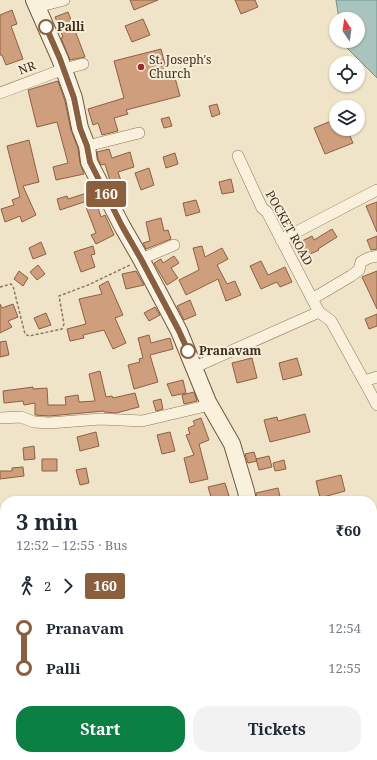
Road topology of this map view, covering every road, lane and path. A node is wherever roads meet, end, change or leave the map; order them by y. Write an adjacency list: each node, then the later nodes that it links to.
1 (64, 0): 2 (street)
2 (35, 3): 4 (main road)
3 (83, 64): 4 (street, NR)
4 (64, 69): 5 (street, NR); 7 (main road)
5 (0, 93)
6 (139, 133): 7 (street)
7 (87, 146): 13 (main road)
8 (238, 156): 10 (street, POCKET ROAD)
9 (377, 190): 10 (street)
10 (281, 240): 15 (street, POCKET ROAD)
11 (174, 245): 13 (street)
12 (377, 256): 15 (street)
13 (141, 259): 14 (path); 17 (main road)
14 (0, 287)
15 (312, 299): 16 (street, POCKET ROAD)
16 (318, 312): 17 (street); 19 (street)
17 (195, 367): 20 (main road)
18 (377, 377): 19 (street)
19 (364, 381): 21 (street)
20 (210, 405): 22 (street); 23 (main road)
21 (377, 405)
22 (0, 418)
23 (245, 496)

